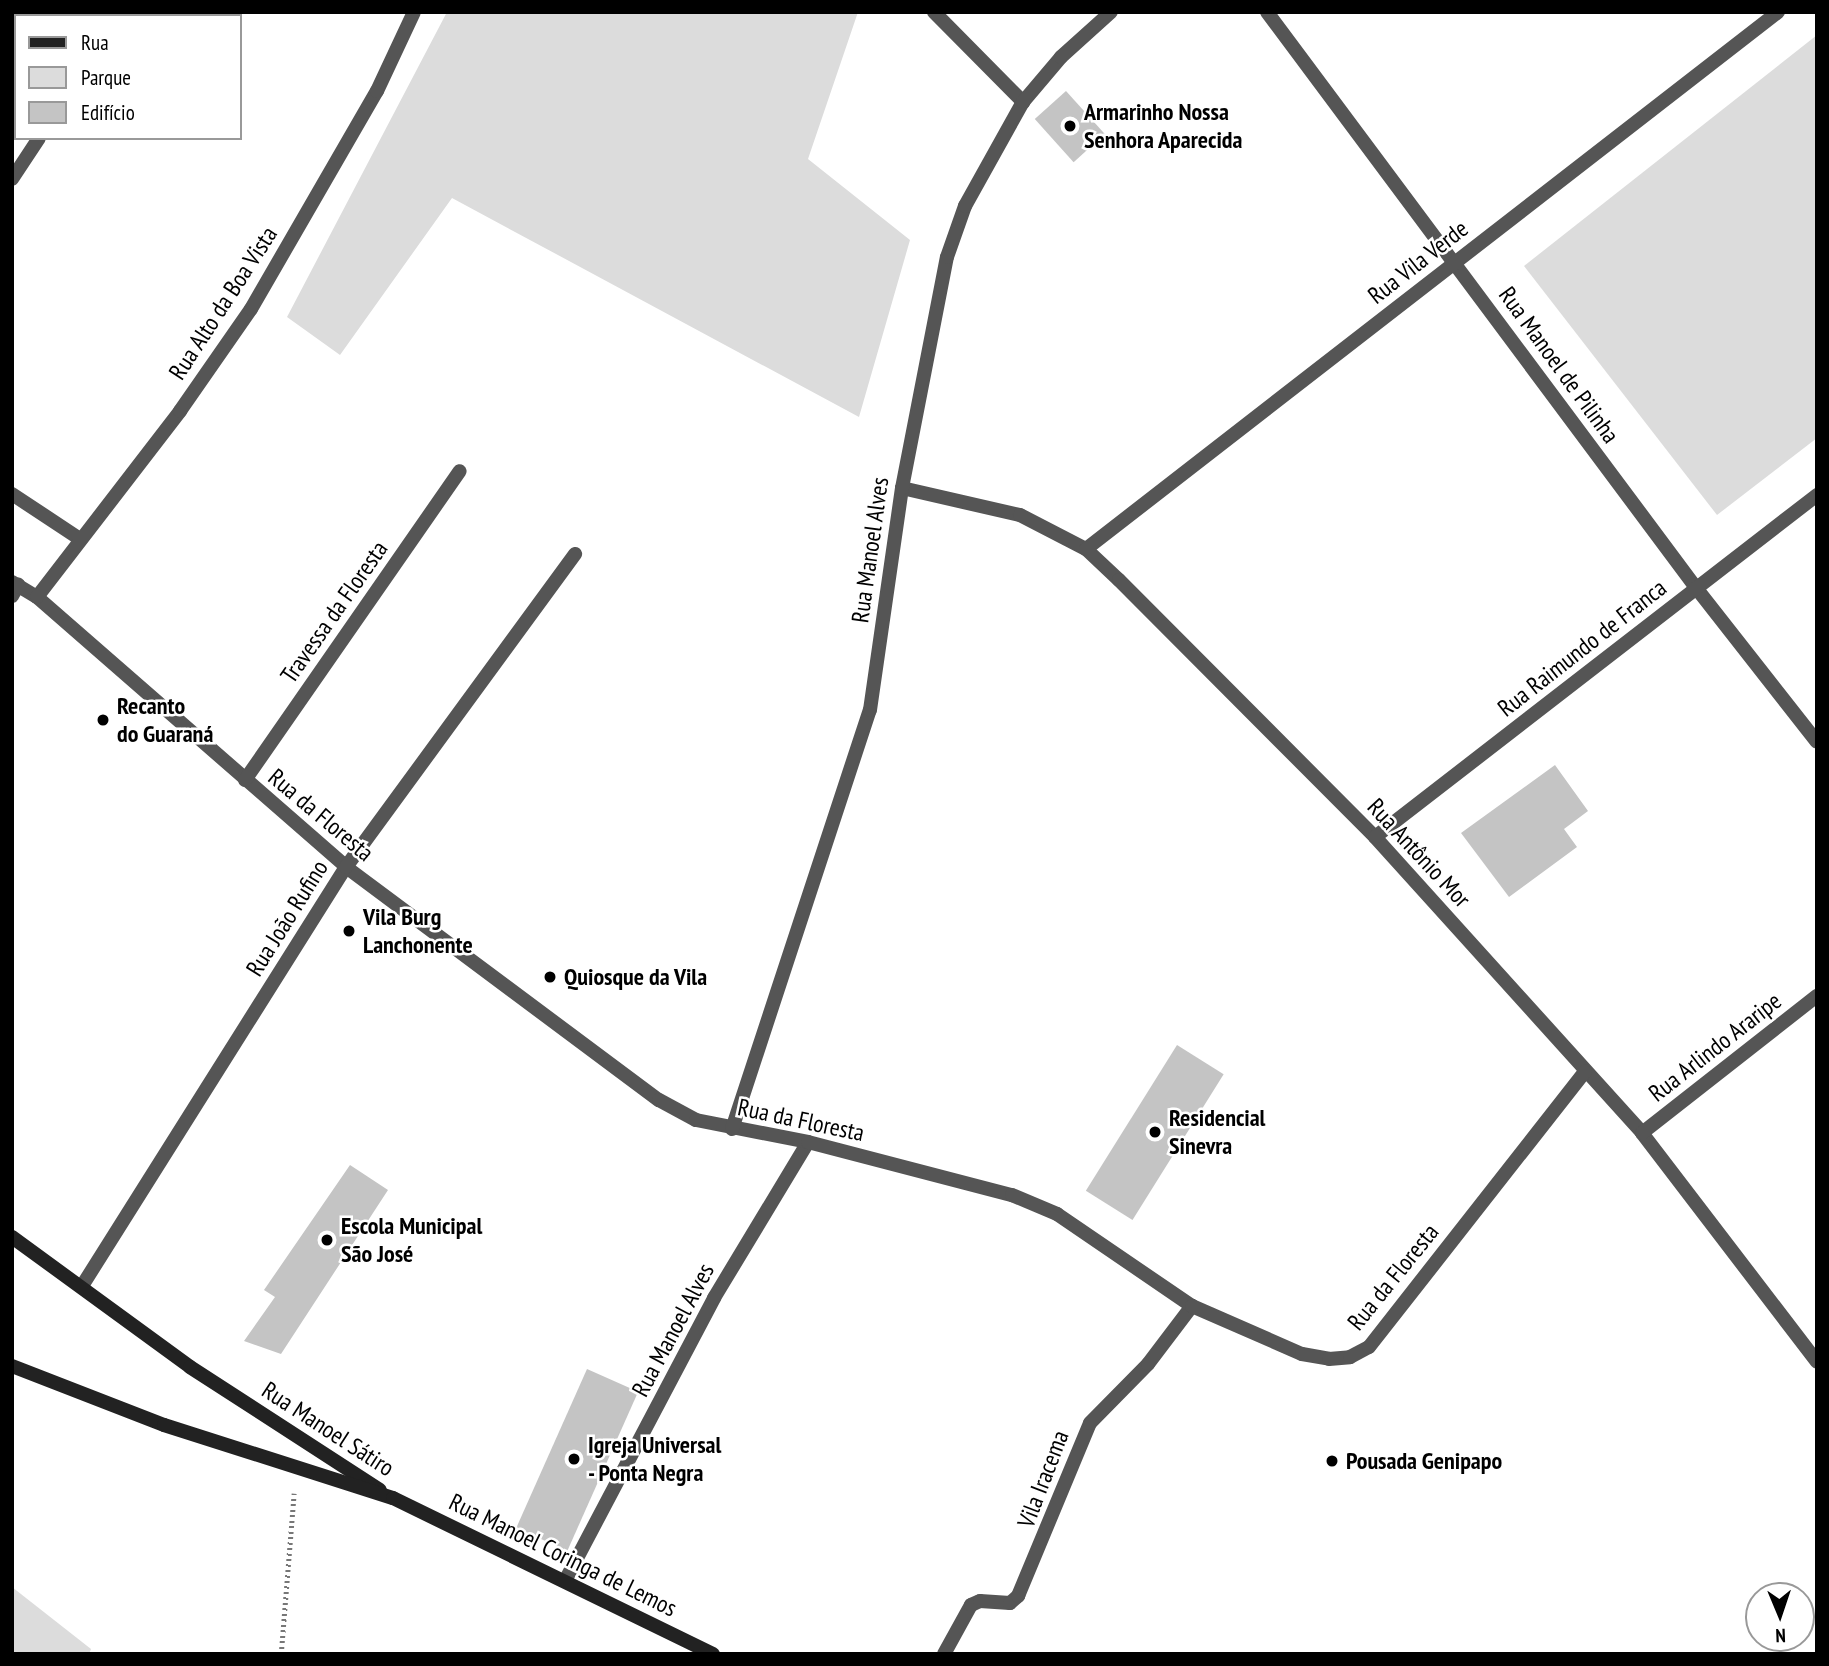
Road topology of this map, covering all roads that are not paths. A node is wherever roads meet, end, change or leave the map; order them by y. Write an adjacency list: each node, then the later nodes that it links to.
1 (414, 12): 14 (street, Rua Alto da Boa Vista)
2 (934, 12): 6 (street)
3 (1111, 12): 6 (street, Rua Manoel Alves)
4 (1268, 12): 9 (street, Rua Manoel de Pilinha)
5 (1778, 12): 9 (street, Rua Vila Verde)
6 (1023, 102): 11 (street, Rua Manoel Alves)
7 (38, 140): 8 (street)
8 (12, 179)
9 (1455, 262): 15 (street, Rua Vila Verde); 18 (street, Rua Manoel de Pilinha)
10 (460, 471): 21 (street, Travessa da Floresta)
11 (902, 488): 15 (street, Rua Antônio Mor); 26 (street, Rua Manoel Alves)
12 (12, 494): 14 (street)
13 (1817, 495): 18 (street, Rua Raimundo de Franca)
14 (80, 539): 19 (street, Rua Alto da Boa Vista)
15 (1086, 550): 22 (street, Rua Antônio Mor)
16 (575, 554): 23 (street, Rua João Rufino)
17 (14, 588): 19 (street, Rua da Floresta)
18 (1697, 589): 20 (street, Rua Manoel de Pilinha); 22 (street, Rua Raimundo de Franca)
19 (37, 597): 21 (street, Rua da Floresta)
20 (1817, 742)
21 (245, 780): 23 (street, Rua da Floresta)
22 (1375, 837): 25 (street, Rua Antônio Mor)
23 (346, 867): 26 (street, Rua da Floresta); 30 (street, Rua João Rufino)
24 (1817, 996): 27 (street, Rua Arlindo Araripe)
25 (1586, 1072): 27 (street, Rua Antônio Mor); 31 (street, Rua da Floresta)
26 (732, 1129): 28 (street, Rua da Floresta)
27 (1642, 1133): 32 (street, Rua Antônio Mor)
28 (807, 1142): 31 (street, Rua da Floresta); 35 (street, Rua Manoel Alves)
29 (12, 1237): 30 (main road, Rua Manoel Sátiro)
30 (82, 1286): 34 (main road, Rua Manoel Sátiro)
31 (1192, 1306): 37 (street, Vila Iracema)
32 (1817, 1362)
33 (12, 1367): 34 (main road, Rua Manoel Sátiro)
34 (393, 1498): 35 (main road, Rua Manoel Coringa de Lemos)
35 (566, 1579): 36 (main road, Rua Manoel Coringa de Lemos)
36 (713, 1654)
37 (944, 1654)

